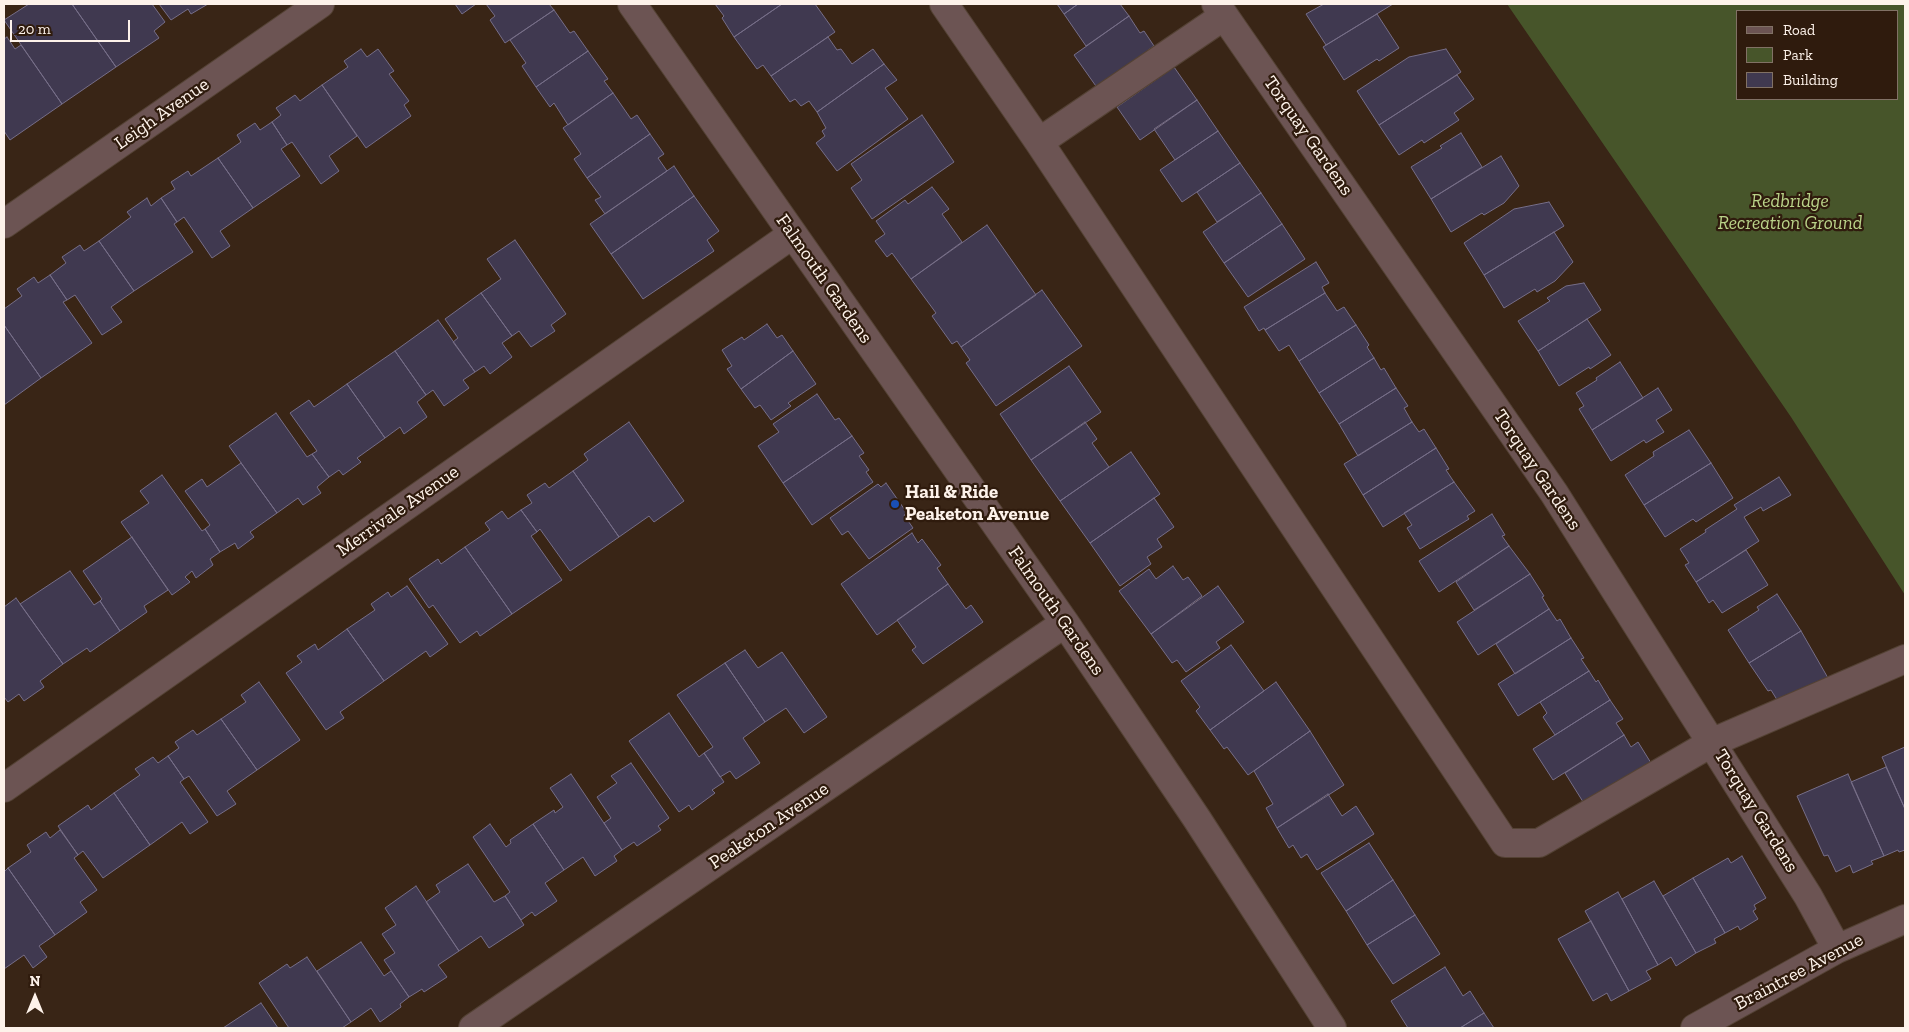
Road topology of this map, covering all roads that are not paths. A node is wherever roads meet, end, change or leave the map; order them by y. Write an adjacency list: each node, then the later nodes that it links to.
1 (320, 4): 6 (street, Leigh Avenue)
2 (632, 4): 7 (street, Falmouth Gardens)
3 (944, 4): 5 (street)
4 (1220, 10): 5 (street); 10 (street, Torquay Gardens)
5 (1039, 142): 10 (street)
6 (4, 224)
7 (793, 234): 8 (street, Falmouth Gardens); 11 (street, Merrivale Avenue)
8 (1065, 623): 14 (street, Peaketon Avenue); 15 (street, Falmouth Gardens)
9 (1905, 658): 10 (street)
10 (1713, 742): 13 (street, Torquay Gardens)
11 (4, 788)
12 (1905, 919): 13 (street, Braintree Avenue)
13 (1837, 949): 16 (street, Braintree Avenue)
14 (473, 1028)
15 (1332, 1028)
16 (1695, 1028)

